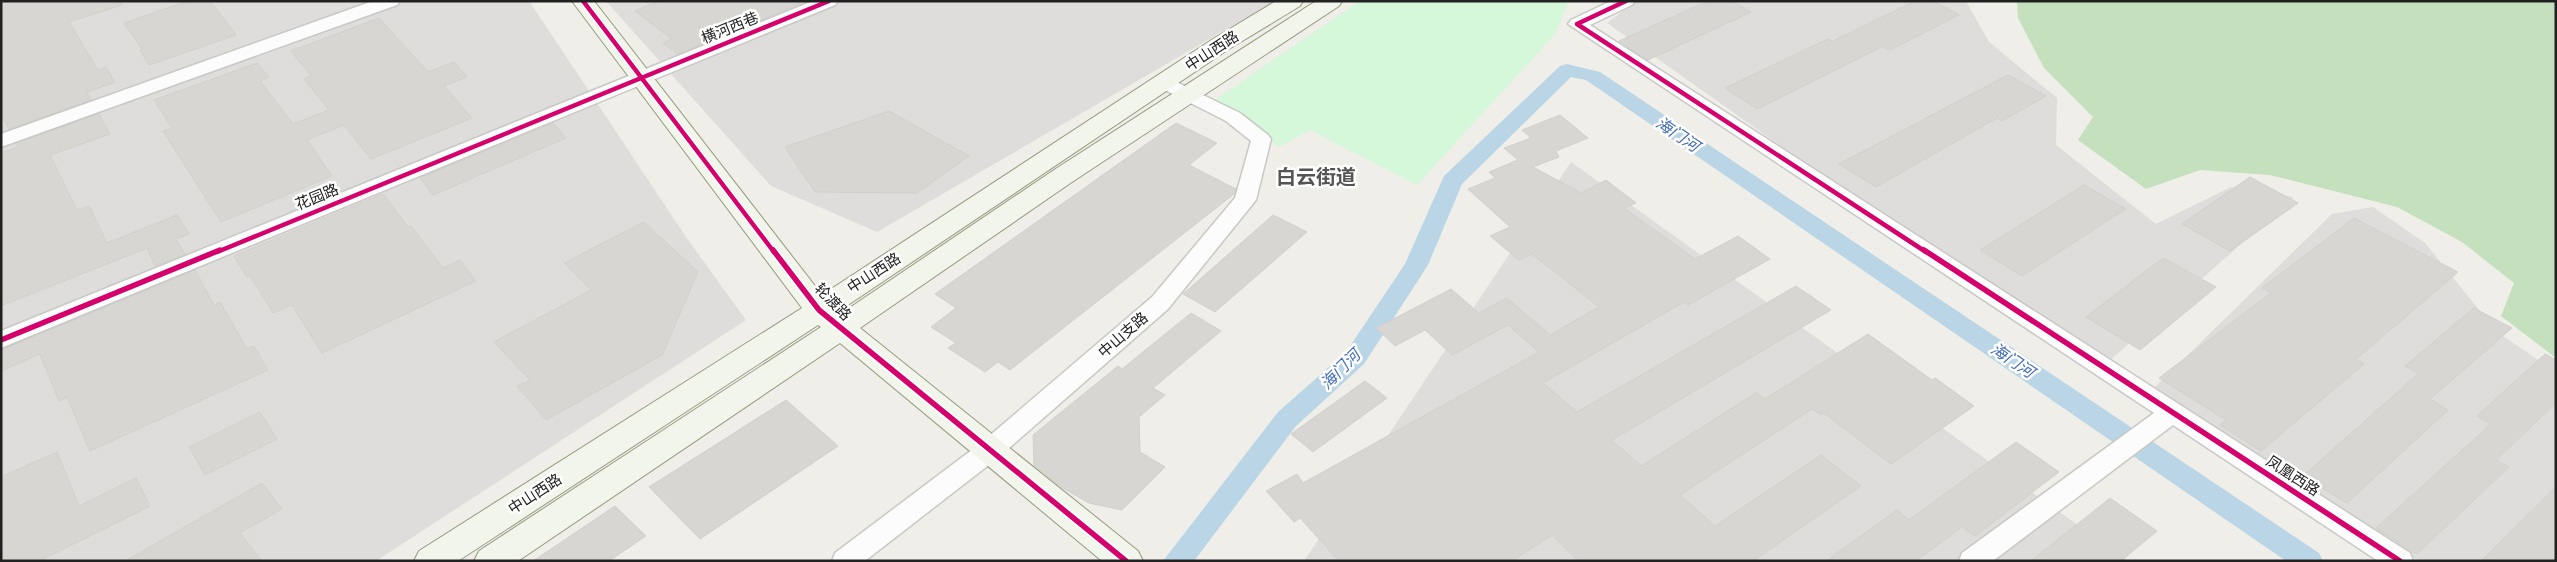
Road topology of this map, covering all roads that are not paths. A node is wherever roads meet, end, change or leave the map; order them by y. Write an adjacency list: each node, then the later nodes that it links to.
1 (391, 1): 9 (street)
2 (583, 1): 7 (main road, 轮渡路)
3 (829, 1): 7 (street, 横河西巷)
4 (1292, 1): 8 (main road, 中山西路)
5 (1331, 1): 8 (main road, 中山西路)
6 (1626, 1): 13 (street, 凤凰西路)
7 (642, 78): 10 (main road, 轮渡路); 12 (street, 花园路)
8 (1176, 88): 10 (main road, 中山西路); 11 (main road, 中山西路); 14 (street, 中山支路)
9 (1, 141)
10 (819, 310): 11 (main road, 轮渡路); 16 (main road, 中山西路)
11 (840, 329): 14 (main road, 轮渡路); 17 (main road, 中山西路)
12 (1, 340)
13 (2168, 416): 19 (street); 20 (street, 凤凰西路)
14 (990, 450): 15 (main road, 轮渡路); 18 (street, 中山支路)
15 (1122, 557)
16 (430, 561)
17 (491, 561)
18 (845, 561)
19 (1972, 561)
20 (2400, 561)

